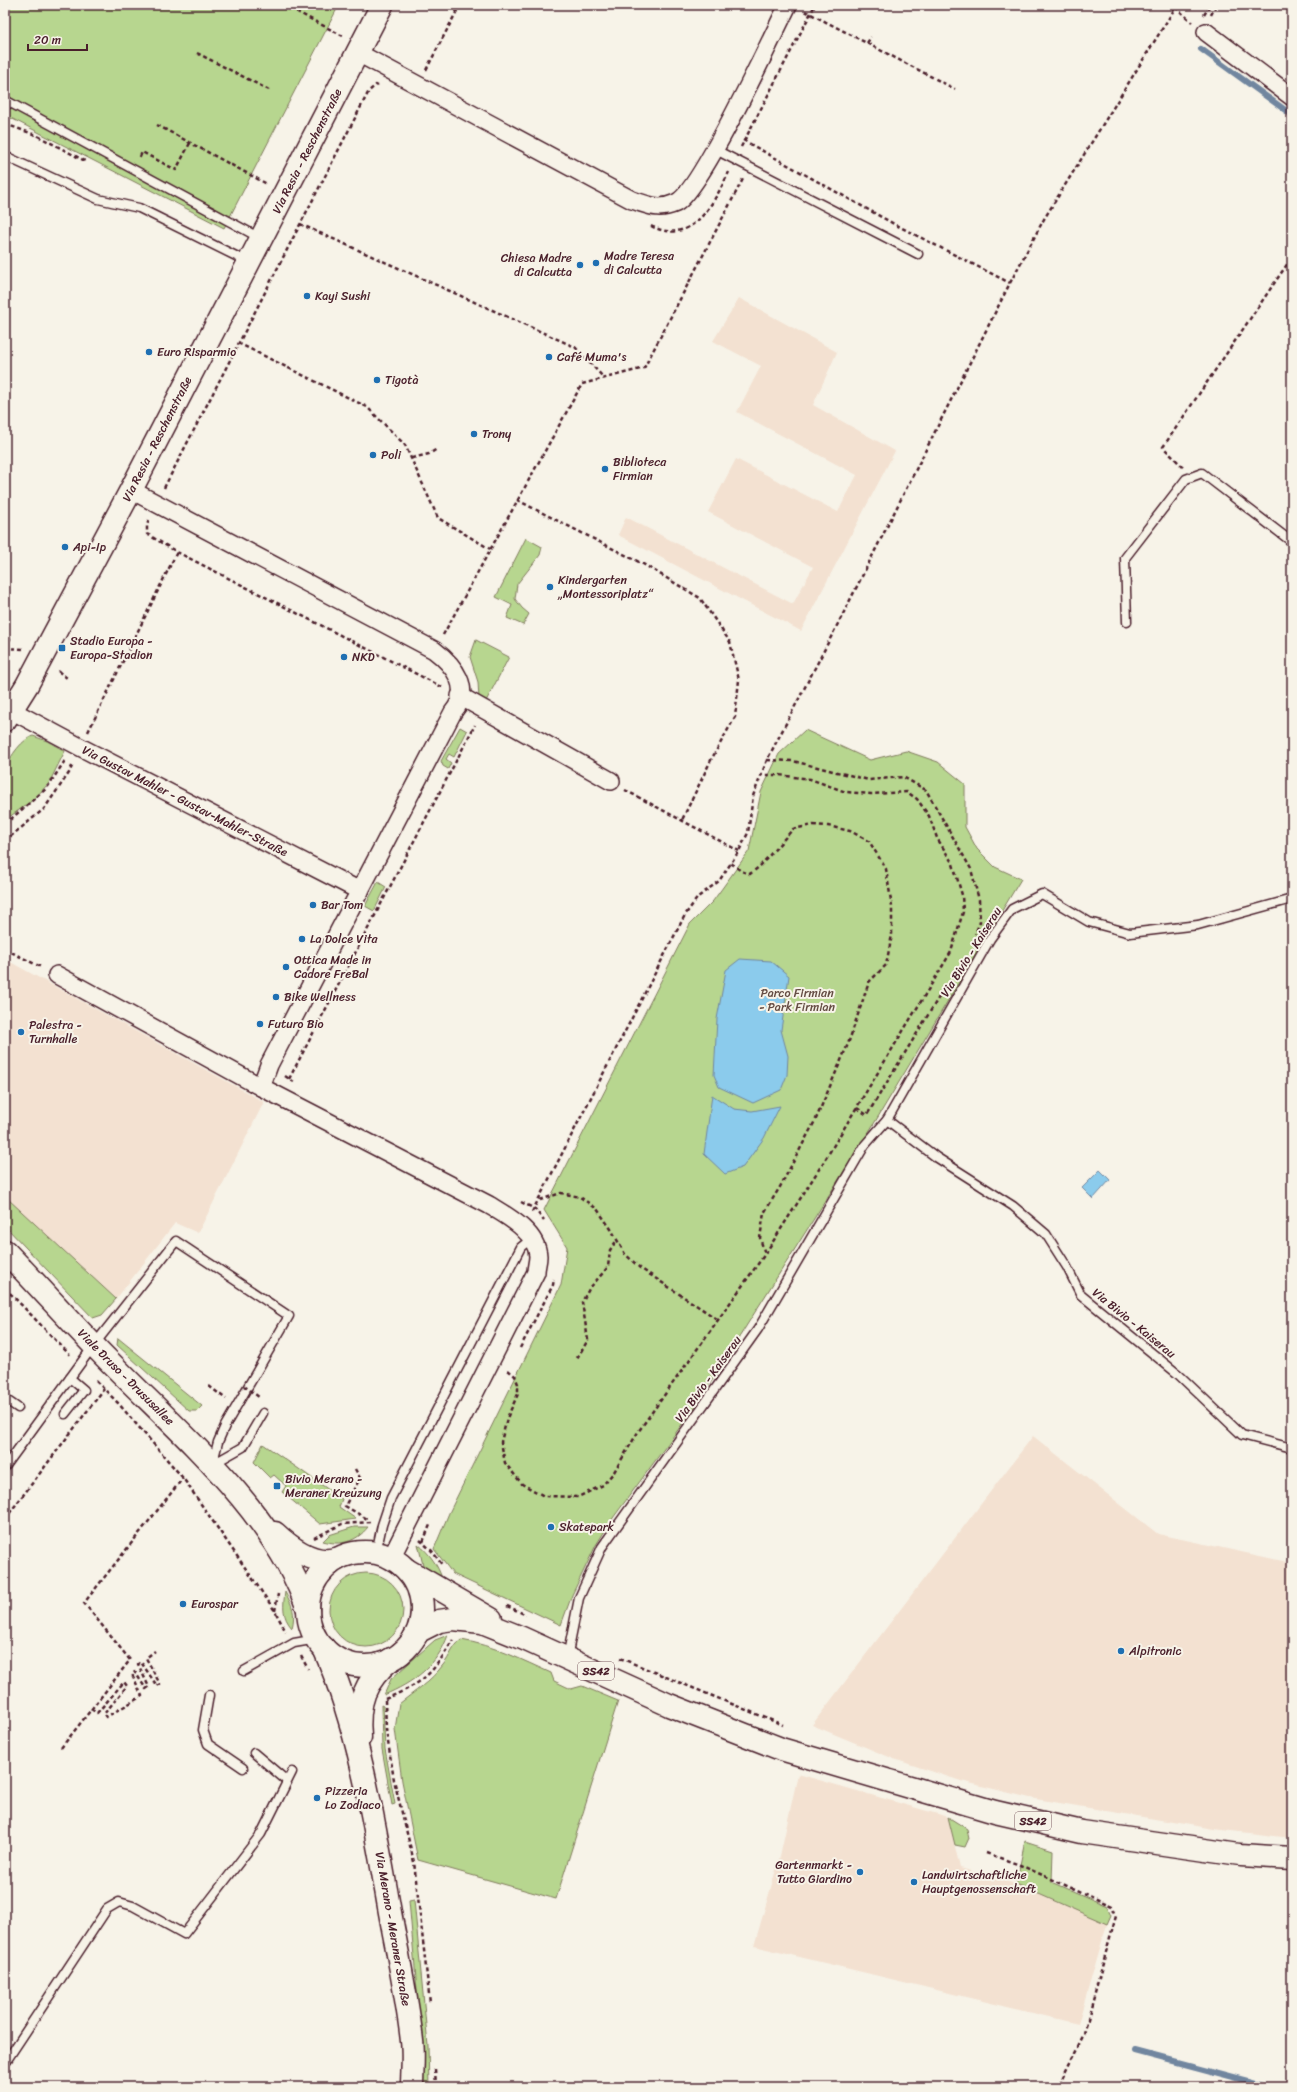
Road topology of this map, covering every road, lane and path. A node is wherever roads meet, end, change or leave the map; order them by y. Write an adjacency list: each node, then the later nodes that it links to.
1 (284, 5): 11 (path)
2 (460, 5): 14 (path)
3 (815, 5): 7 (path)
4 (794, 6): 7 (path); 20 (street)
5 (1175, 6): 8 (path); 35 (path)
6 (377, 7): 11 (main road, Via Resia - Reschenstraße)
7 (811, 14): 10 (path); 21 (path)
8 (1202, 29): 17 (street)
9 (871, 37): 10 (path)
10 (867, 43): 15 (path)
11 (360, 49): 14 (street); 28 (main road, Via Resia - Reschenstraße)
12 (197, 53): 16 (path)
13 (380, 86): 30 (path)
14 (418, 86): 23 (street)
15 (955, 89)
16 (269, 90)
17 (1292, 97)
18 (5, 100): 31 (lane)
19 (157, 125): 22 (path)
20 (725, 130): 21 (path); 23 (street)
21 (744, 141): 25 (path); 35 (path)
22 (190, 143): 26 (path); 28 (path)
23 (714, 149): 25 (lane)
24 (5, 156): 34 (lane)
25 (735, 160): 27 (lane); 29 (path)
26 (146, 162)
27 (749, 168): 32 (lane); 37 (path)
28 (285, 194): 31 (main road, Via Resia - Reschenstraße)
29 (644, 222)
30 (300, 224): 36 (path); 37 (path)
31 (261, 238): 34 (main road, Via Resia - Reschenstraße)
32 (918, 254)
33 (1290, 260): 40 (path)
34 (249, 262): 41 (main road, Via Resia - Reschenstraße)
35 (1010, 284): 60 (path)
36 (238, 343): 39 (path); 43 (path)
37 (604, 378): 42 (path)
38 (437, 450): 39 (path)
39 (412, 458): 45 (path)
40 (1193, 477): 44 (lane); 47 (lane)
41 (132, 490): 43 (street); 56 (main road, Via Resia - Reschenstraße)
42 (517, 500): 45 (path); 63 (path)
43 (156, 502): 46 (path); 50 (street)
44 (1292, 542)
45 (490, 549): 50 (path)
46 (177, 552): 53 (path); 59 (path)
47 (1127, 622)
48 (5, 631): 49 (path)
49 (5, 649)
50 (434, 650): 54 (street)
51 (56, 670): 52 (path)
52 (67, 678)
53 (444, 688)
54 (460, 696): 55 (street); 62 (street)
55 (453, 712): 57 (path); 68 (street)
56 (8, 715): 59 (street, Via Gustav Mahler - Gustav-Mahler-Straße)
57 (476, 724): 58 (path); 74 (path)
58 (481, 726)
59 (80, 748): 64 (path); 65 (path); 68 (street, Via Gustav Mahler - Gustav-Mahler-Straße)
60 (767, 760): 61 (path); 70 (path)
61 (761, 776): 66 (path); 76 (path)
62 (611, 781): 63 (path)
63 (682, 820): 66 (path)
64 (5, 824)
65 (5, 841)
66 (739, 851): 67 (path)
67 (731, 863): 78 (path); 82 (path)
68 (360, 891): 75 (street)
69 (1292, 900): 77 (lane, Via Bivio - Kaiserau)
70 (974, 936)
71 (5, 949): 72 (path)
72 (57, 975): 75 (street)
73 (947, 983): 76 (path)
74 (289, 1079)
75 (262, 1087): 79 (street)
76 (857, 1108): 82 (path)
77 (887, 1120): 97 (lane, Via Bivio - Kaiserau); 122 (lane, Via Bivio - Kaiserau)
78 (540, 1200): 79 (path); 80 (path)
79 (526, 1233): 106 (lane); 106 (street)
80 (617, 1240): 84 (path); 86 (path)
81 (5, 1251): 85 (main road, Viale Druso - Drususallee)
82 (765, 1254): 84 (path)
83 (5, 1288): 87 (path)
84 (718, 1319): 88 (path)
85 (94, 1345): 87 (lane); 98 (main road, Viale Druso - Drususallee); 98 (lane)
86 (577, 1358)
87 (80, 1364): 89 (lane); 91 (path)
88 (508, 1370)
89 (70, 1378): 96 (lane); 99 (lane)
90 (244, 1386): 92 (path, bridge)
91 (104, 1389): 101 (path); 103 (path)
92 (260, 1397)
93 (5, 1399): 94 (lane)
94 (18, 1408)
95 (263, 1412): 98 (lane)
96 (65, 1414)
97 (1292, 1448)
98 (212, 1465): 102 (main road, Viale Druso - Drususallee)
99 (5, 1467)
100 (355, 1469): 104 (path)
101 (183, 1478): 112 (path); 125 (path)
102 (246, 1504): 107 (main road, Viale Druso - Drususallee); 111 (main road, Viale Druso - Drususallee)
103 (5, 1519)
104 (317, 1535)
105 (419, 1538): 108 (path)
106 (384, 1555): 107 (main road); 116 (main road); 117 (main road, SS42)
107 (336, 1559): 111 (main road)
108 (447, 1572)
109 (279, 1590): 112 (path)
110 (500, 1602): 113 (path)
111 (308, 1609): 118 (main road)
112 (275, 1611): 114 (path)
113 (528, 1616)
114 (285, 1630)
115 (454, 1637): 135 (path)
116 (414, 1638): 117 (main road, SS42); 121 (main road)
117 (522, 1638): 122 (main road, SS42)
118 (321, 1644): 121 (main road); 123 (lane); 131 (main road, Via Merano - Meraner Straße)
119 (155, 1651): 125 (path)
120 (615, 1656): 126 (path)
121 (391, 1659): 131 (main road, Via Merano - Meraner Straße)
122 (567, 1659): 134 (main road, SS42)
123 (244, 1671)
124 (209, 1695): 129 (lane)
125 (92, 1709): 127 (path)
126 (786, 1727)
127 (61, 1748)
128 (254, 1753): 132 (lane)
129 (244, 1768)
130 (292, 1772): 132 (lane)
131 (363, 1772): 138 (main road, Via Merano - Meraner Straße)
132 (287, 1781): 136 (lane)
133 (986, 1853): 140 (path)
134 (1292, 1858)
135 (430, 2011)
136 (5, 2063)
137 (435, 2065): 139 (path)
138 (412, 2087)
139 (436, 2087)
140 (1058, 2087)

